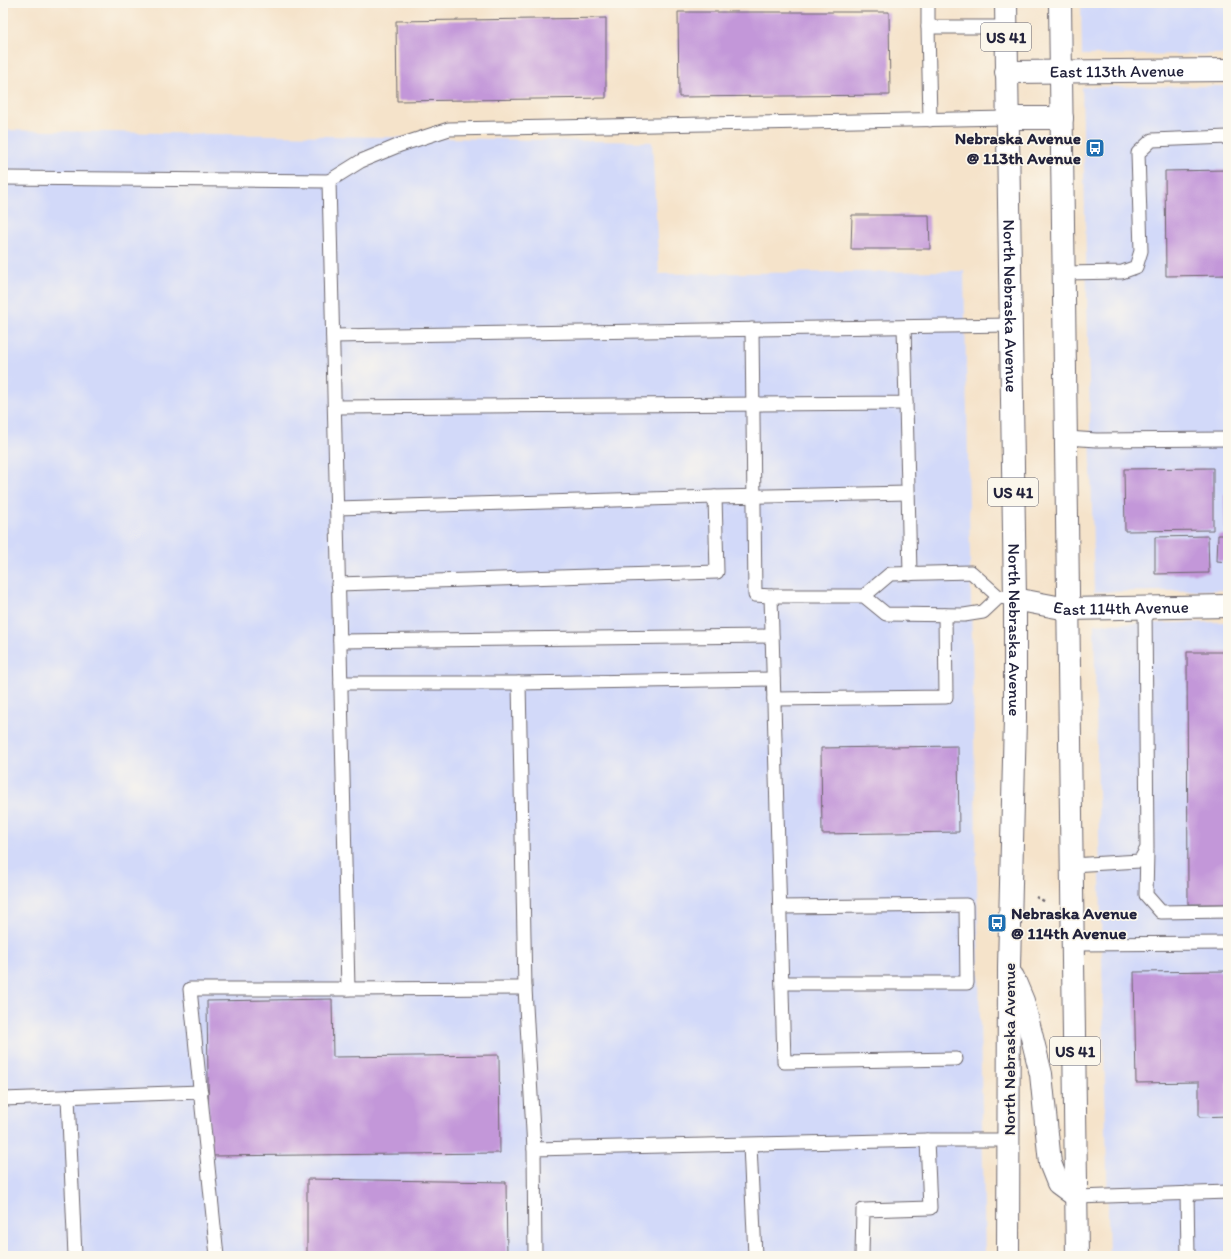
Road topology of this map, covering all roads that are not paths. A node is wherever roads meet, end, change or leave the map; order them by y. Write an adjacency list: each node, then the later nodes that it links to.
1 (928, 3): 4 (lane)
2 (1006, 3): 5 (main road, North Nebraska Avenue / US 41)
3 (1060, 3): 7 (main road, US 41)
4 (928, 27): 5 (lane); 11 (lane)
5 (1006, 27): 8 (main road, North Nebraska Avenue / US 41)
6 (1228, 70): 7 (main road, East 113th Avenue)
7 (1061, 71): 8 (main road, East 113th Avenue); 10 (main road, US 41)
8 (1006, 72): 9 (main road, North Nebraska Avenue / US 41)
9 (1007, 118): 10 (main road); 11 (lane); 16 (main road, North Nebraska Avenue / US 41)
10 (1062, 118): 15 (main road, US 41)
11 (930, 120): 14 (lane)
12 (1228, 137): 15 (lane)
13 (3, 178): 14 (lane)
14 (329, 181): 19 (lane)
15 (1064, 273): 23 (main road, US 41)
16 (1010, 325): 17 (lane); 33 (main road, North Nebraska Avenue / US 41)
17 (904, 327): 18 (lane); 20 (lane)
18 (752, 330): 19 (lane); 21 (lane)
19 (333, 336): 22 (lane)
20 (906, 403): 21 (lane); 25 (lane)
21 (753, 404): 22 (lane); 27 (lane)
22 (335, 407): 28 (lane)
23 (1067, 438): 24 (lane); 36 (main road, US 41)
24 (1228, 439)
25 (908, 493): 27 (lane); 29 (lane)
26 (715, 497): 27 (lane); 28 (lane); 30 (lane)
27 (755, 497): 31 (lane)
28 (337, 508): 30 (lane)
29 (910, 574): 32 (lane); 33 (lane)
30 (338, 584): 39 (lane)
31 (771, 596): 32 (lane); 38 (lane)
32 (864, 596): 37 (lane)
33 (1007, 598): 36 (main road, East 114th Avenue); 37 (lane); 50 (main road, North Nebraska Avenue / US 41)
34 (1228, 606): 35 (main road, East 114th Avenue)
35 (1145, 608): 36 (main road, East 114th Avenue); 44 (lane)
36 (1067, 609): 45 (main road, US 41)
37 (945, 615): 43 (lane)
38 (772, 636): 39 (lane); 40 (lane)
39 (340, 641): 41 (lane)
40 (773, 679): 42 (lane); 43 (lane)
41 (341, 683): 42 (lane); 53 (lane)
42 (519, 683): 52 (lane)
43 (774, 699): 46 (lane)
44 (1147, 848): 45 (lane); 47 (lane)
45 (1072, 865): 49 (main road, US 41)
46 (780, 906): 51 (lane); 51 (lane)
47 (1228, 911)
48 (1228, 943): 49 (lane)
49 (1073, 944): 64 (main road, US 41)
50 (1009, 967): 59 (main road, North Nebraska Avenue / US 41); 64 (main road)
51 (782, 983): 54 (lane)
52 (525, 988): 53 (lane); 61 (lane)
53 (348, 989): 55 (lane)
54 (956, 1059)
55 (201, 1092): 56 (lane); 66 (lane)
56 (68, 1097): 57 (lane); 65 (lane)
57 (3, 1098)
58 (927, 1140): 59 (lane); 60 (lane); 69 (lane)
59 (1008, 1140): 70 (main road, North Nebraska Avenue / US 41)
60 (750, 1145): 61 (lane); 68 (lane)
61 (534, 1148): 67 (lane)
62 (1228, 1192): 63 (lane)
63 (1187, 1194): 64 (lane); 72 (lane)
64 (1077, 1197): 71 (main road, US 41)
65 (76, 1256)
66 (217, 1256)
67 (535, 1256)
68 (755, 1256)
69 (862, 1256)
70 (1008, 1256)
71 (1077, 1256)
72 (1188, 1256)

